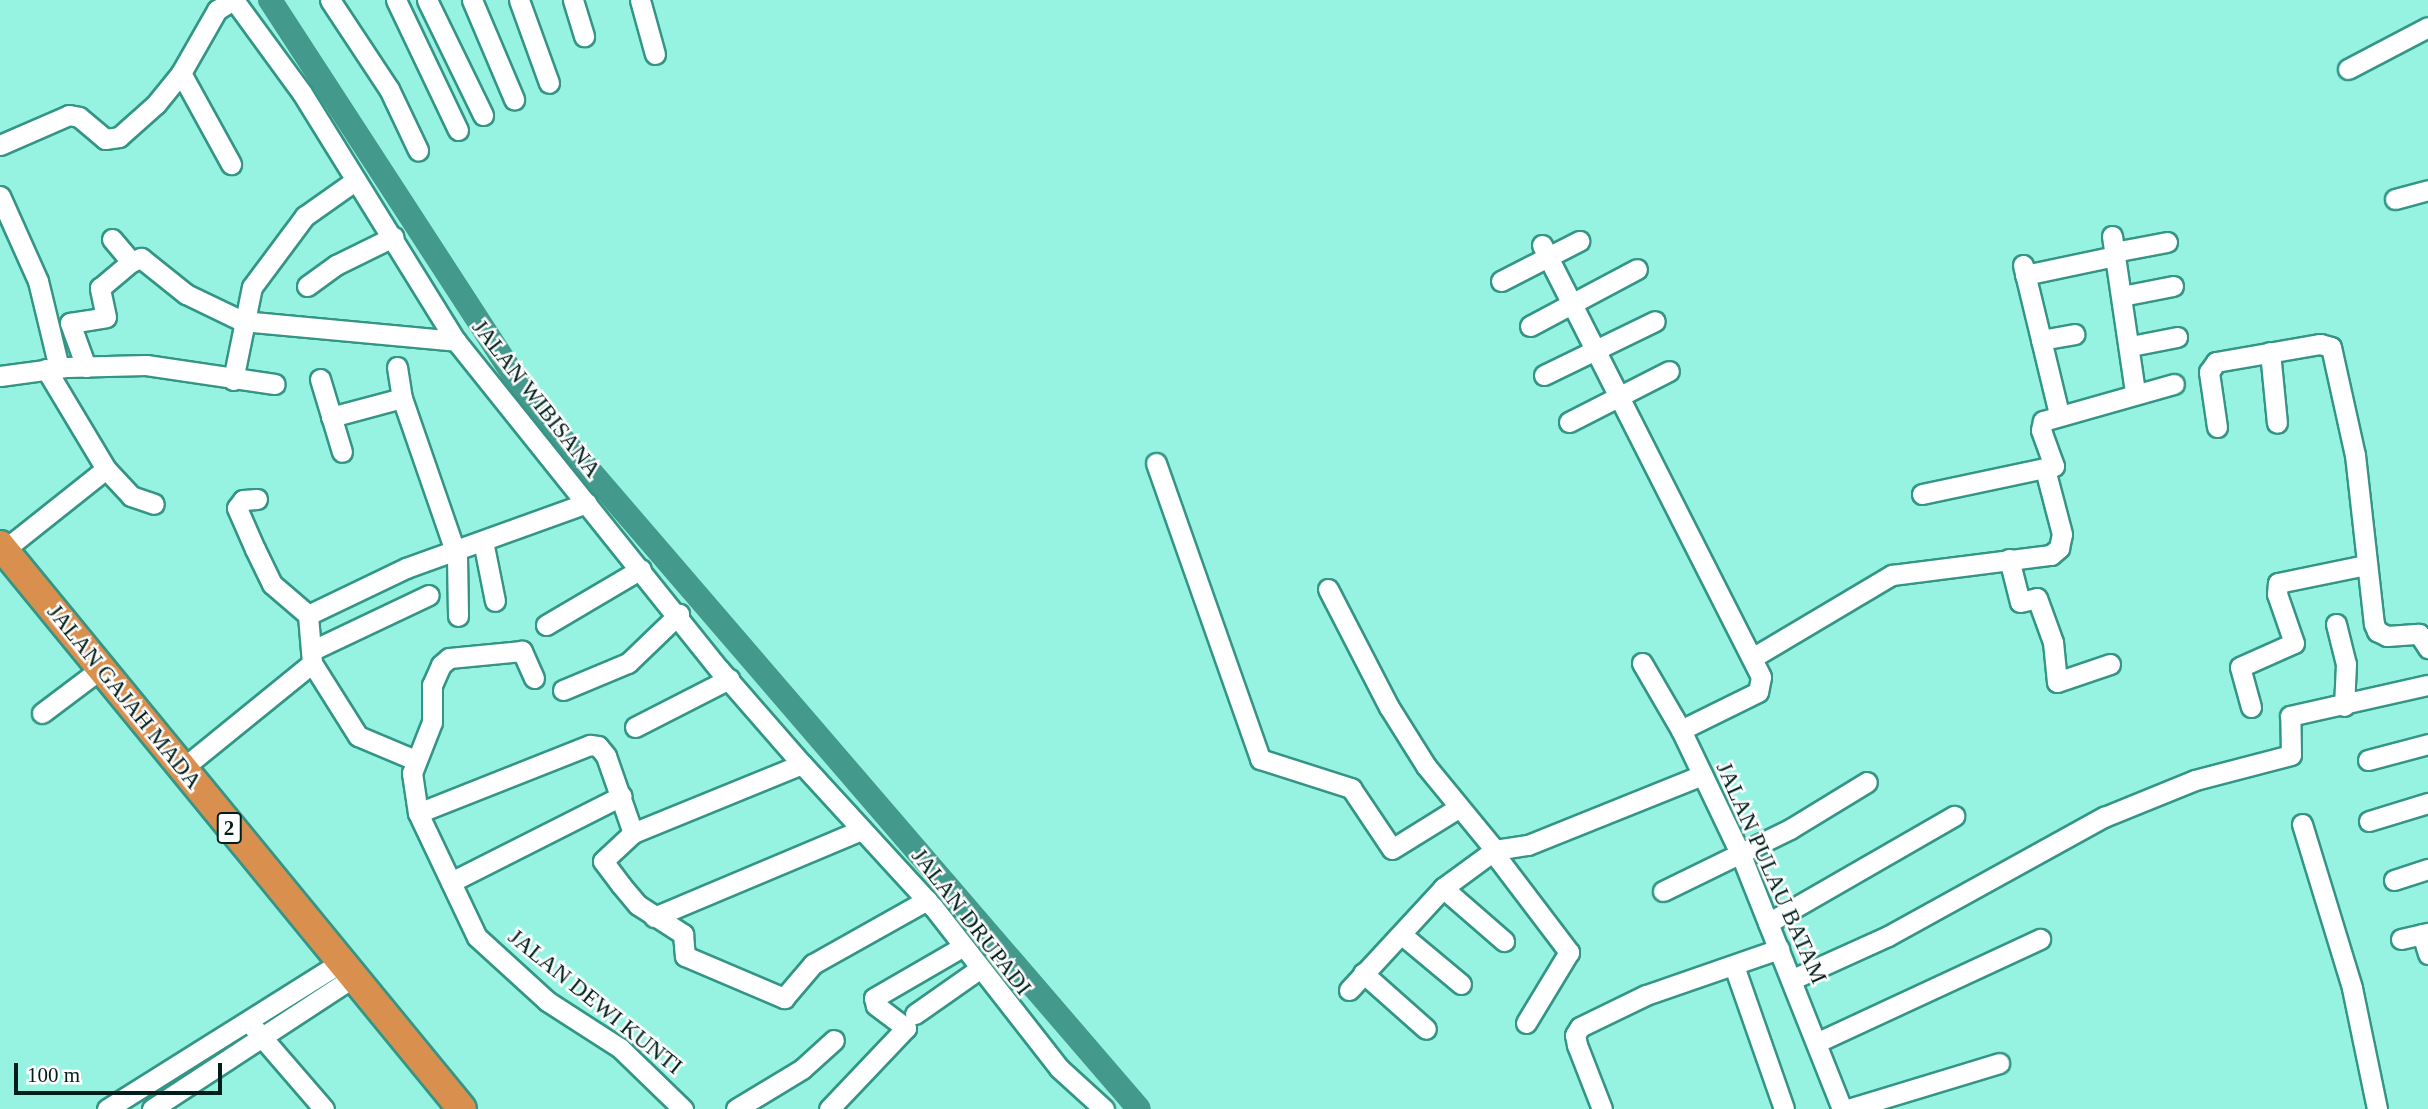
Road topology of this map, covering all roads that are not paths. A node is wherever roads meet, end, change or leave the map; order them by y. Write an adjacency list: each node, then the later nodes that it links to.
1 (234, 0): 13 (street, JALAN WIBISANA); 21 (street, JALAN WIBISANA)
2 (330, 0): 19 (street)
3 (396, 0): 17 (street)
4 (427, 0): 16 (street)
5 (472, 0): 15 (street)
6 (519, 0): 14 (street)
7 (573, 0): 10 (street)
8 (640, 0): 11 (street)
9 (2428, 27): 12 (street)
10 (584, 36)
11 (655, 54)
12 (2348, 69)
13 (181, 73): 18 (street, JALAN WIBISANA); 20 (street)
14 (549, 83)
15 (514, 99)
16 (484, 115)
17 (458, 130)
18 (0, 145)
19 (418, 150)
20 (231, 164)
21 (356, 180): 25 (street, JALAN WIBISANA); 38 (street)
22 (2428, 190): 24 (street)
23 (0, 196): 50 (street)
24 (2395, 199)
25 (393, 237): 34 (street); 43 (street, JALAN WIBISANA)
26 (112, 239): 31 (street)
27 (1578, 241): 30 (street)
28 (2167, 242): 29 (street)
29 (2114, 248): 36 (street); 44 (street)
30 (1545, 251): 33 (street); 37 (street)
31 (131, 262): 38 (street); 48 (street)
32 (1637, 270): 37 (street)
33 (1501, 281)
34 (307, 286)
35 (2173, 286): 36 (street)
36 (2122, 296): 45 (street)
37 (1572, 304): 40 (street); 46 (street)
38 (242, 321): 43 (street); 55 (street)
39 (1655, 321): 46 (street)
40 (1530, 326)
41 (2074, 334): 44 (street)
42 (2176, 337): 45 (street)
43 (456, 341): 73 (street, JALAN WIBISANA)
44 (2041, 341): 61 (street)
45 (2131, 346): 58 (street)
46 (1595, 351): 52 (street); 59 (street)
47 (2270, 352): 64 (street); 65 (street); 78 (street)
48 (86, 366): 50 (street); 55 (street)
49 (397, 367): 60 (street)
50 (53, 368): 53 (street); 68 (street)
51 (1669, 371): 59 (street)
52 (1544, 374)
53 (0, 376)
54 (320, 379): 62 (street)
55 (233, 380): 56 (street)
56 (275, 384)
57 (2174, 384): 58 (street)
58 (2135, 392): 61 (street)
59 (1619, 396): 63 (street); 90 (street)
60 (402, 398): 62 (street); 76 (street)
61 (2059, 414): 69 (street)
62 (331, 417): 66 (street)
63 (1569, 422)
64 (2277, 423)
65 (2217, 427)
66 (342, 452)
67 (1156, 463): 112 (street)
68 (106, 469): 72 (street); 75 (street)
69 (2045, 470): 70 (street); 77 (street)
70 (1922, 494)
71 (257, 499): 84 (street)
72 (154, 503)
73 (587, 503): 74 (street, JALAN WIBISANA); 79 (street, JALAN DRUPADI)
74 (483, 541): 76 (street, JALAN WIBISANA); 82 (street)
75 (2, 547): 93 (highway, JALAN GAJAH MADA / 2)
76 (453, 550): 84 (street, JALAN WIBISANA); 85 (street)
77 (2009, 559): 90 (street); 92 (street)
78 (2366, 565): 88 (street); 99 (street)
79 (641, 569): 83 (street, JALAN DRUPADI); 87 (street)
80 (1328, 589): 112 (street)
81 (429, 595): 89 (street)
82 (495, 601)
83 (679, 614): 95 (street, JALAN DRUPADI); 97 (street)
84 (308, 615): 89 (street)
85 (458, 616)
86 (2336, 624): 98 (street)
87 (546, 625)
88 (2428, 648)
89 (313, 657): 104 (street); 107 (street)
90 (1752, 658): 102 (street)
91 (1642, 663): 102 (street, JALAN PULAU BATAM)
92 (2110, 664)
93 (103, 667): 100 (street); 107 (highway, JALAN GAJAH MADA / 2)
94 (534, 678): 104 (street)
95 (729, 679): 101 (street); 106 (street, JALAN DRUPADI)
96 (2428, 685): 98 (street)
97 (563, 690)
98 (2344, 706): 141 (street)
99 (2251, 707)
100 (42, 713)
101 (635, 727)
102 (1681, 730): 108 (street, JALAN PULAU BATAM)
103 (2428, 744): 105 (street)
104 (415, 760): 113 (street, JALAN DEWI KUNTI)
105 (2368, 760)
106 (802, 764): 117 (street, JALAN DRUPADI); 118 (street)
107 (183, 768): 139 (highway, JALAN GAJAH MADA / 2)
108 (1702, 775): 119 (street); 120 (street, JALAN PULAU BATAM)
109 (1867, 782): 120 (street)
110 (621, 796): 113 (street); 118 (street); 123 (street)
111 (2428, 803): 115 (street)
112 (1458, 808): 119 (street)
113 (418, 813): 123 (street, JALAN DEWI KUNTI)
114 (1954, 816): 128 (street)
115 (2370, 821)
116 (2302, 824): 163 (street)
117 (861, 830): 126 (street, JALAN DRUPADI); 127 (street)
118 (633, 833): 127 (street)
119 (1494, 850): 124 (street); 146 (street)
120 (1741, 855): 125 (street); 128 (street, JALAN PULAU BATAM)
121 (2428, 869): 122 (street)
122 (2393, 880)
123 (452, 882): 152 (street, JALAN DEWI KUNTI)
124 (1443, 888): 130 (street); 133 (street)
125 (1663, 891)
126 (927, 900): 127 (street); 134 (street, JALAN DRUPADI)
127 (654, 917)
128 (1768, 923): 135 (street, JALAN PULAU BATAM)
129 (2425, 933): 132 (street); 136 (street)
130 (1401, 934): 140 (street); 142 (street)
131 (2040, 939): 150 (street)
132 (2401, 939)
133 (1504, 941)
134 (962, 947): 138 (street, JALAN DRUPADI); 160 (street)
135 (1779, 949): 137 (street); 141 (street, JALAN PULAU BATAM)
136 (2428, 954)
137 (1734, 966): 161 (street); 162 (street)
138 (979, 969): 144 (street); 153 (street, JALAN DRUPADI)
139 (346, 971): 145 (street); 148 (street); 158 (highway, JALAN GAJAH MADA / 2)
140 (1363, 973): 143 (street); 147 (street)
141 (1793, 979): 150 (street, JALAN PULAU BATAM)
142 (1461, 984)
143 (1349, 990)
144 (915, 1014)
145 (247, 1020): 148 (street); 155 (street)
146 (1526, 1023)
147 (1426, 1030)
148 (262, 1038): 156 (street); 157 (street)
149 (834, 1040): 159 (street)
150 (1818, 1042): 154 (street, JALAN PULAU BATAM)
151 (1998, 1063): 154 (street)
152 (673, 1106)
153 (1101, 1108)
154 (1841, 1108)
155 (108, 1109)
156 (152, 1109)
157 (324, 1109)
158 (462, 1109)
159 (736, 1109)
160 (829, 1109)
161 (1602, 1109)
162 (1784, 1109)
163 (2377, 1109)

